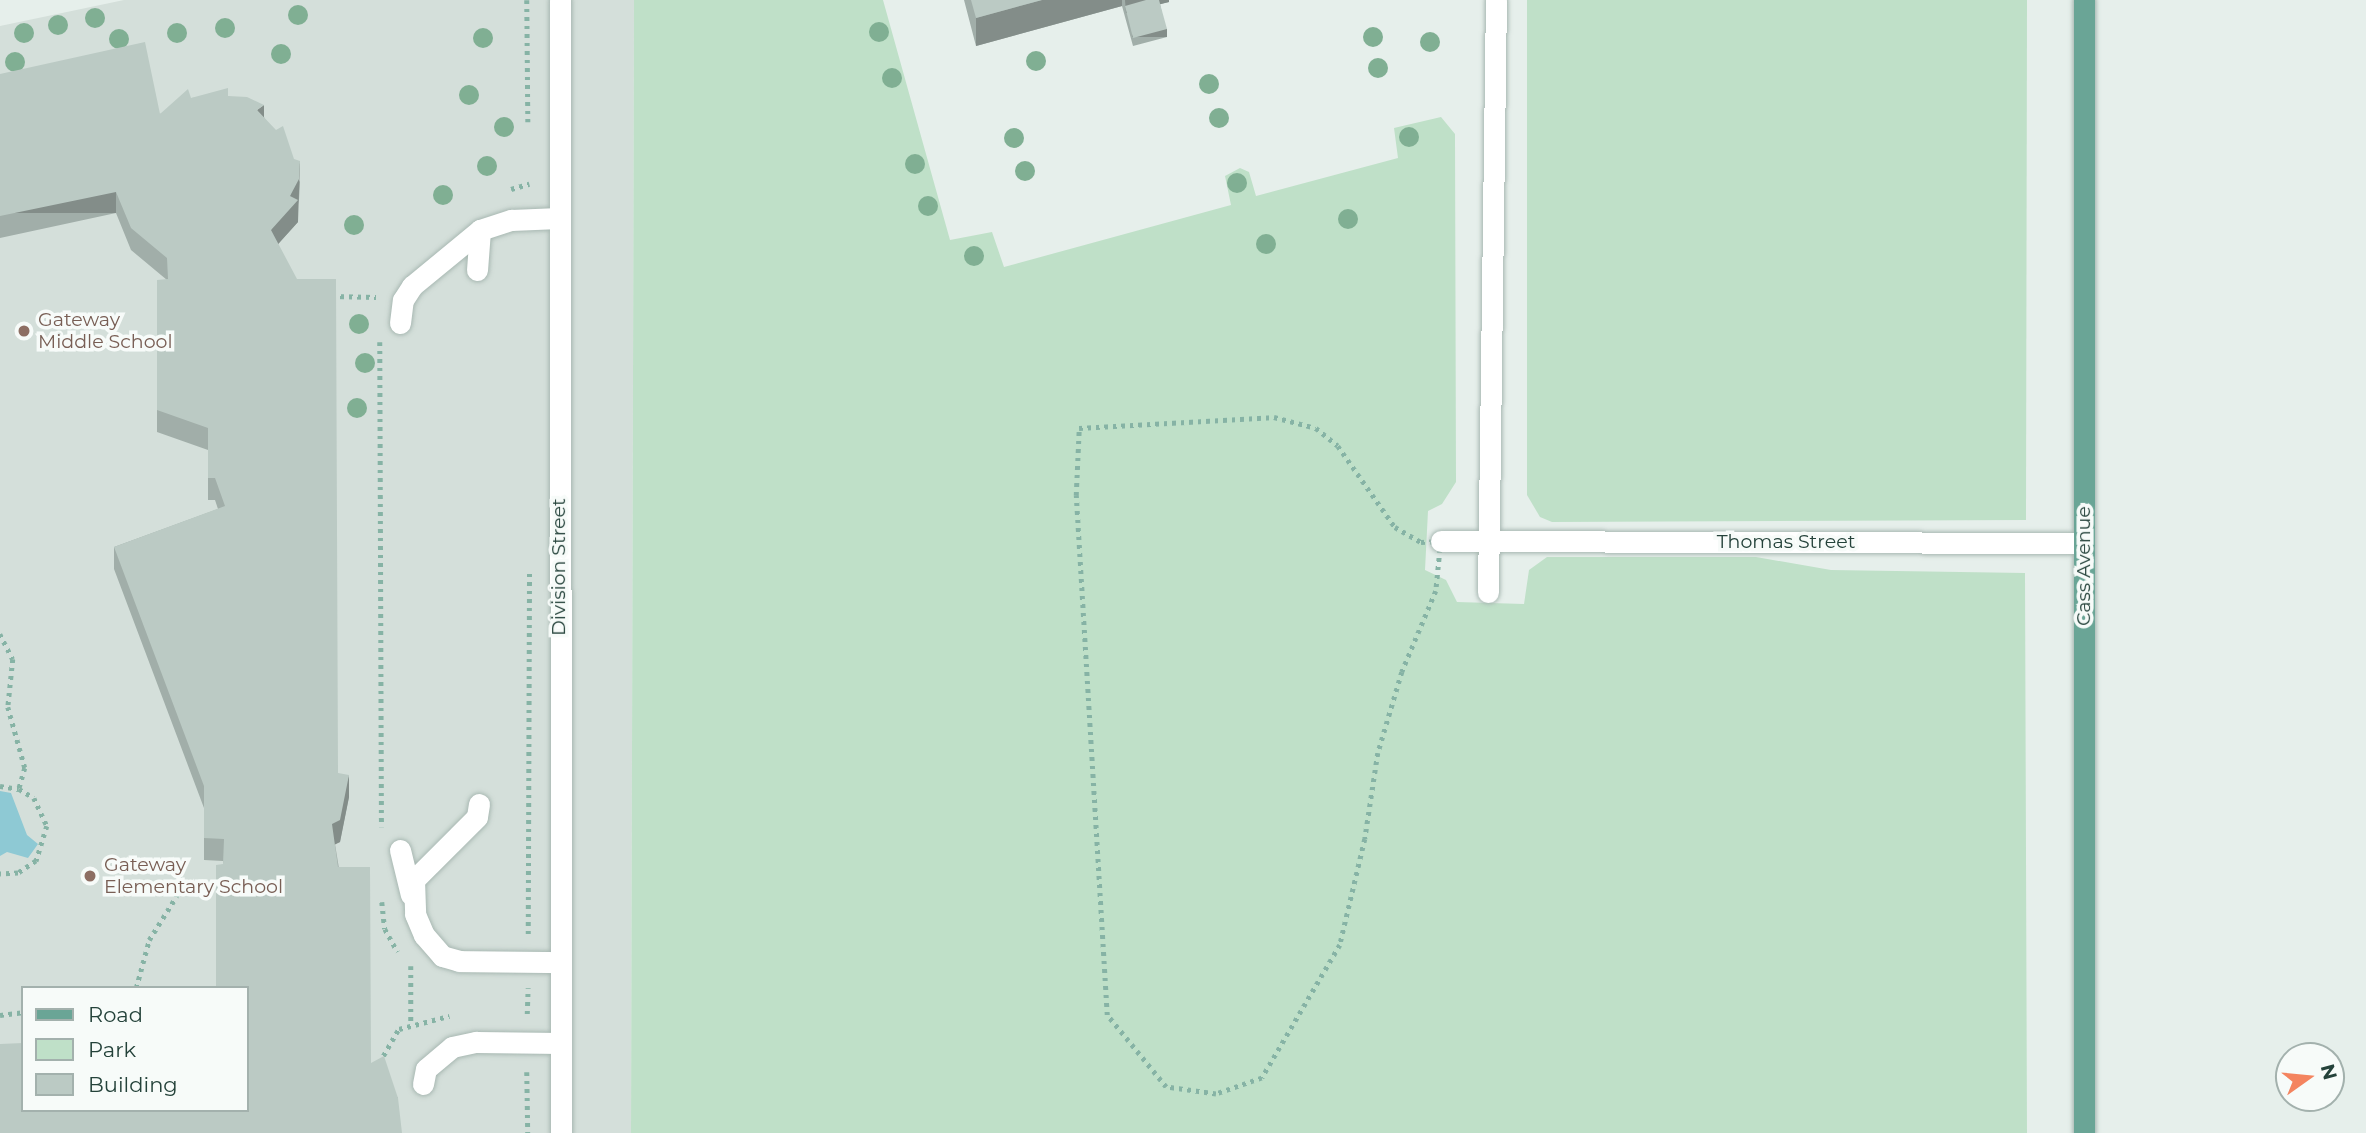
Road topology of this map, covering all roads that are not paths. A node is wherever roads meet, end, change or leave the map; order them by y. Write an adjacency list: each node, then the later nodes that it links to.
1 (560, 0): 4 (street, Division Street)
2 (1496, 0): 9 (street)
3 (2084, 0): 10 (main road, Cass Avenue)
4 (559, 218): 5 (street); 15 (street, Division Street)
5 (480, 230): 6 (street); 7 (street)
6 (477, 270)
7 (400, 323)
8 (1441, 541): 9 (street, Thomas Street)
9 (1488, 541): 10 (street, Thomas Street); 11 (street)
10 (2084, 543): 19 (main road, Cass Avenue)
11 (1488, 592)
12 (479, 804): 14 (street)
13 (400, 850): 14 (street)
14 (412, 897): 15 (street)
15 (560, 961): 16 (street, Division Street)
16 (560, 1043): 17 (street); 18 (street, Division Street)
17 (423, 1084)
18 (561, 1133)
19 (2084, 1133)

